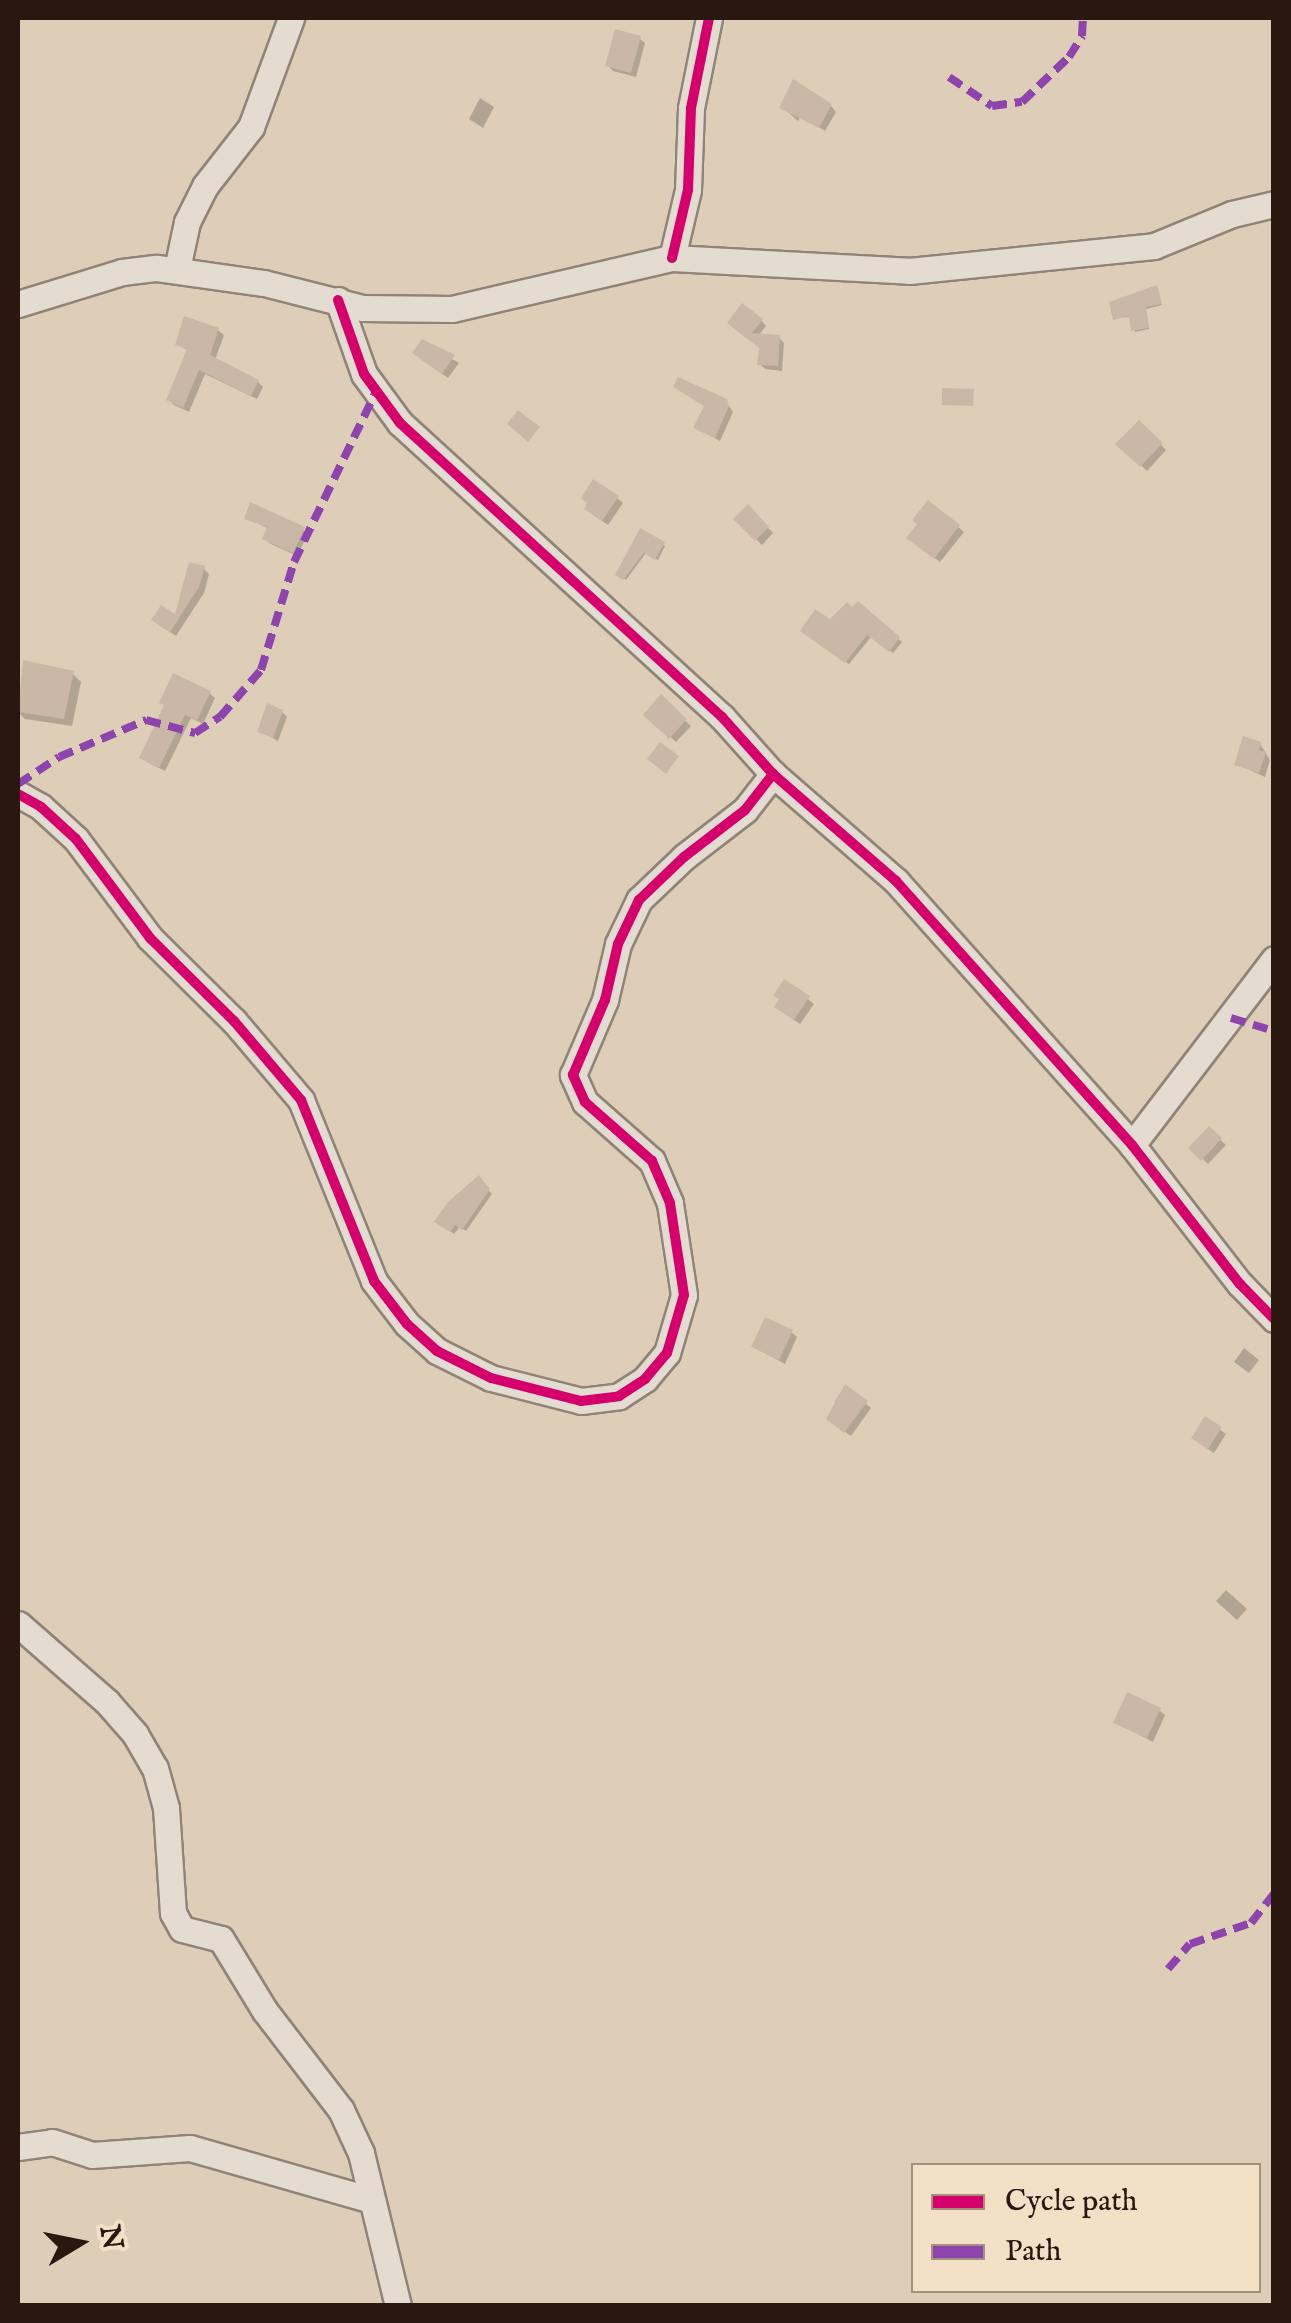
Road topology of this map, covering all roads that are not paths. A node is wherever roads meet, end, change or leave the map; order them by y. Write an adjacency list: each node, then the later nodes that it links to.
1 (291, 18): 5 (street)
2 (709, 18): 4 (street)
3 (1274, 204): 4 (street)
4 (672, 258): 6 (street)
5 (177, 269): 6 (street); 7 (street)
6 (338, 300): 8 (street)
7 (18, 304)
8 (773, 774): 9 (street); 11 (street)
9 (18, 794)
10 (1274, 960): 11 (street)
11 (1132, 1145): 12 (street)
12 (1274, 1319)
13 (18, 1624): 15 (street)
14 (18, 2147): 15 (street)
15 (372, 2200): 16 (street)
16 (398, 2306)

